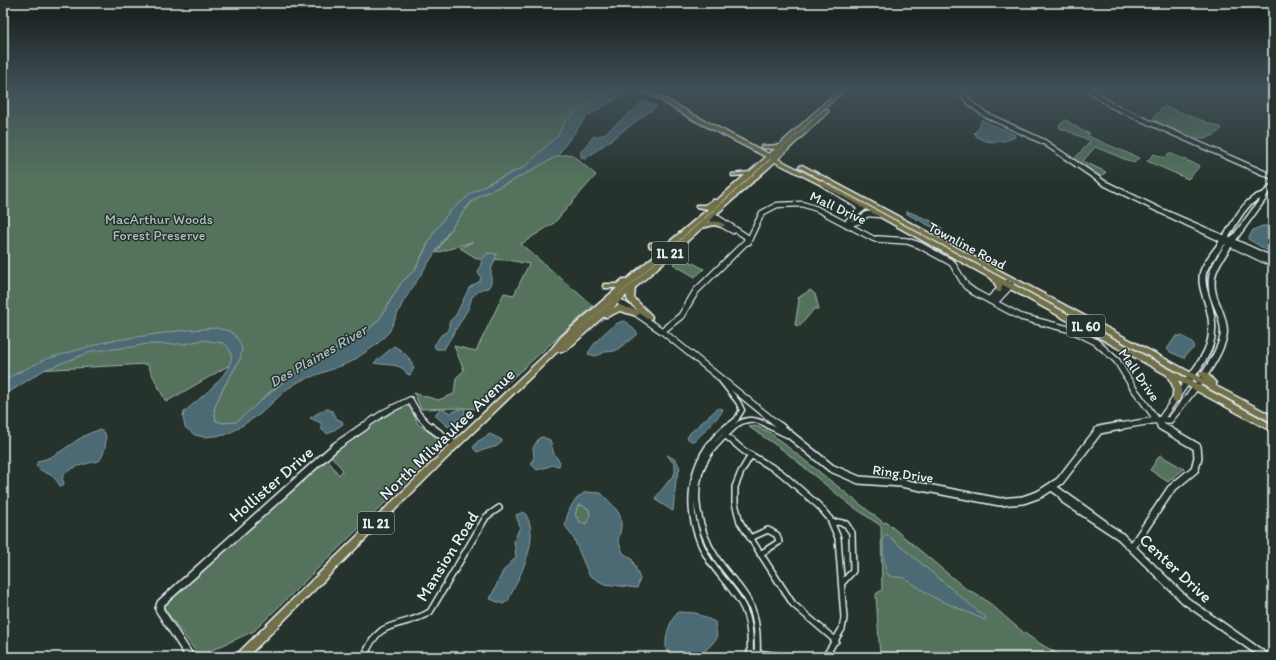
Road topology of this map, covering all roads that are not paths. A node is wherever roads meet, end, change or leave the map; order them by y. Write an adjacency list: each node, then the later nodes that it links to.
1 (703, 121): 9 (main road, Townline Road / IL 60); 10 (main road)
2 (712, 121): 7 (main road, Townline Road / IL 60)
3 (808, 121): 8 (main road, IL 21)
4 (813, 121): 9 (main road, IL 21)
5 (998, 121): 29 (street)
6 (1144, 121): 12 (street)
7 (763, 147): 8 (main road); 9 (main road, Townline Road / IL 60)
8 (780, 147): 9 (main road, IL 21)
9 (774, 155): 10 (main road, IL 21); 11 (main road, Townline Road / IL 60); 14 (main road, IL 21); 50 (main road, Townline Road / IL 60)
10 (759, 164): 16 (main road, IL 21)
11 (793, 168): 13 (main road, Townline Road / IL 60); 14 (main road)
12 (1273, 177)
13 (823, 184): 19 (main road, Townline Road / IL 60); 20 (street)
14 (747, 185): 22 (main road, North Milwaukee Avenue / IL 21)
15 (1273, 186): 17 (main road)
16 (729, 193): 18 (main road); 22 (main road, IL 21)
17 (1264, 195): 29 (main road); 31 (main road)
18 (698, 206)
19 (867, 208): 20 (street); 21 (main road, Townline Road / IL 60); 23 (street)
20 (858, 212): 25 (street)
21 (880, 215): 23 (street); 36 (main road, Townline Road / IL 60)
22 (709, 216): 24 (street); 27 (main road, North Milwaukee Avenue / IL 21); 28 (street); 32 (main road, North Milwaukee Avenue / IL 21)
23 (855, 221): 25 (street)
24 (722, 225): 27 (main road); 30 (street)
25 (847, 225): 26 (street, Mall Drive); 42 (street, Mall Drive)
26 (754, 229): 28 (street); 30 (street, Mall Drive)
27 (697, 230): 37 (main road, North Milwaukee Avenue / IL 21)
28 (738, 230): 30 (street)
29 (1224, 239): 31 (street); 50 (main road)
30 (748, 242): 46 (street, Mall Drive)
31 (1231, 242): 34 (street); 35 (street); 51 (main road)
32 (672, 243): 33 (main road, North Milwaukee Avenue / IL 21); 33 (main road)
33 (654, 259): 37 (main road, North Milwaukee Avenue / IL 21)
34 (1273, 260)
35 (1273, 264)
36 (989, 273): 38 (main road, Townline Road / IL 60); 40 (main road)
37 (642, 275): 39 (main road); 41 (main road, North Milwaukee Avenue / IL 21); 44 (main road)
38 (1009, 284): 40 (street); 42 (street); 48 (main road, Townline Road / IL 60)
39 (606, 286)
40 (999, 290): 42 (street)
41 (616, 297): 43 (street, Ring Drive); 44 (street, Ring Drive); 45 (main road, North Milwaukee Avenue / IL 21); 47 (main road, North Milwaukee Avenue / IL 21)
42 (991, 301): 53 (street, Mall Drive)
43 (637, 313): 45 (main road); 46 (street, Ring Drive)
44 (649, 317): 46 (street, Ring Drive)
45 (588, 326): 47 (main road, North Milwaukee Avenue / IL 21)
46 (662, 331): 49 (street, Ring Drive)
47 (555, 350): 58 (main road, North Milwaukee Avenue / IL 21)
48 (1160, 368): 50 (main road, Townline Road / IL 60); 52 (main road)
49 (720, 379): 56 (street); 57 (street, Ring Drive)
50 (1189, 379): 51 (main road, Townline Road / IL 60); 52 (street)
51 (1200, 380): 53 (street, Ring Drive); 54 (main road, Townline Road / IL 60); 55 (main road, Townline Road / IL 60)
52 (1176, 399): 53 (street)
53 (1159, 420): 60 (street, Ring Drive); 64 (street, Mall Drive)
54 (1273, 420)
55 (1273, 429)
56 (724, 434): 57 (street); 59 (street); 68 (street); 69 (street)
57 (790, 436): 60 (street, Ring Drive)
58 (455, 445): 70 (street, Hollister Drive); 71 (main road, North Milwaukee Avenue / IL 21)
59 (751, 455): 62 (street); 63 (street)
60 (1052, 487): 64 (street, Center Drive)
61 (499, 508): 72 (street, Mansion Road)
62 (832, 523): 66 (street); 66 (street)
63 (750, 538): 65 (street); 65 (street)
64 (1132, 547): 75 (street, Center Drive)
65 (760, 554): 67 (street)
66 (842, 583): 67 (street)
67 (836, 640): 74 (street)
68 (750, 654): 69 (street)
69 (757, 655): 73 (street)
70 (190, 657)
71 (240, 657)
72 (364, 657)
73 (788, 657)
74 (825, 657)
75 (1266, 657)

